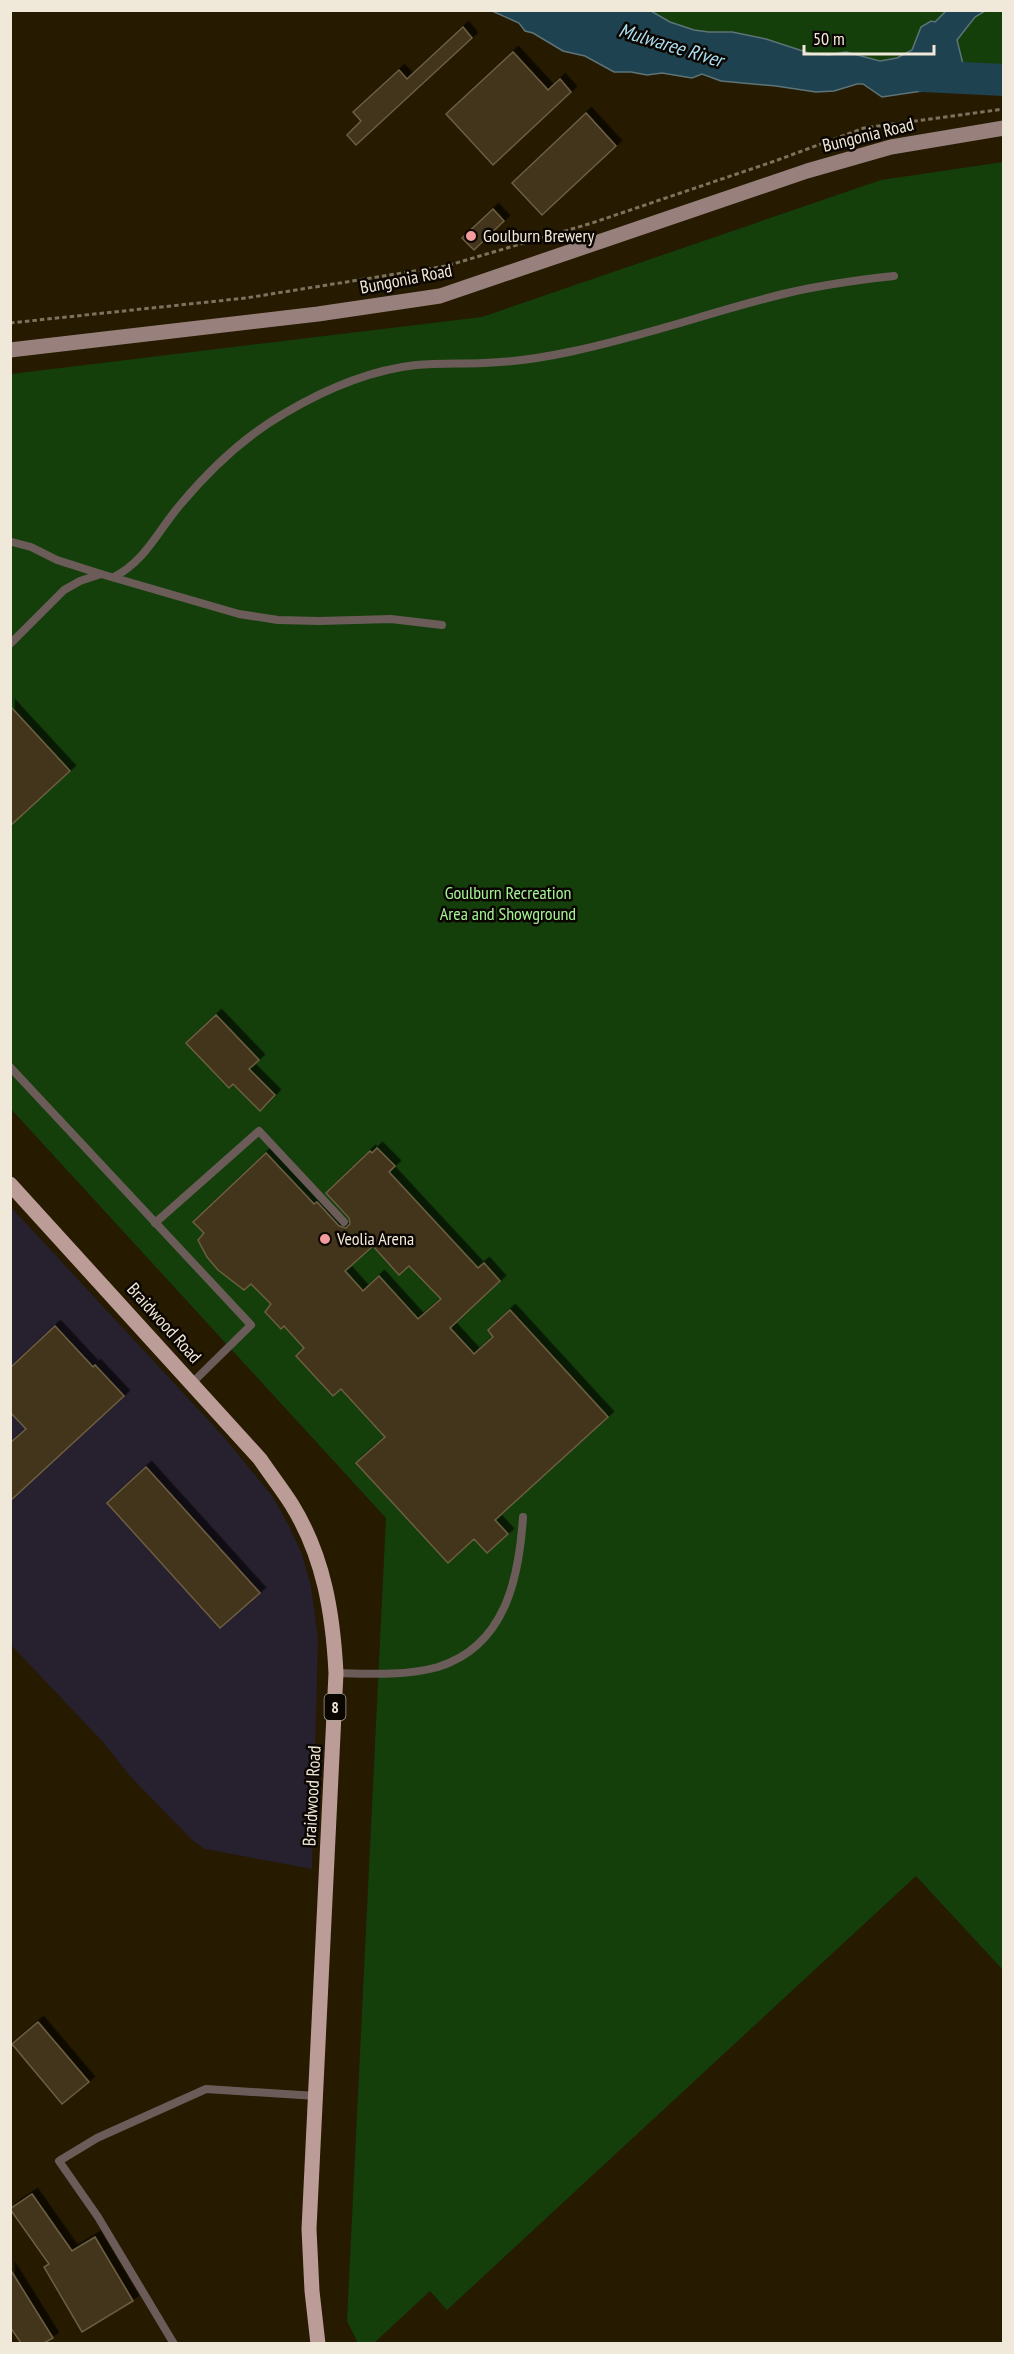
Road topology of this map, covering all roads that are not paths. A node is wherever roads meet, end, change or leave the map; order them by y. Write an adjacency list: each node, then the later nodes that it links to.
1 (1004, 128): 3 (street, Bungonia Road)
2 (894, 276): 6 (lane)
3 (10, 350)
4 (12, 542): 5 (lane)
5 (101, 574): 6 (lane); 8 (lane)
6 (114, 577): 7 (lane)
7 (442, 625)
8 (10, 644)
9 (10, 1067): 11 (lane)
10 (10, 1184): 13 (main road, Braidwood Road / 8)
11 (155, 1222): 12 (lane); 13 (lane)
12 (344, 1222)
13 (192, 1383): 15 (main road, Braidwood Road / 8)
14 (524, 1517): 15 (lane)
15 (336, 1673): 16 (main road, Braidwood Road / 8)
16 (316, 2096): 17 (lane); 18 (main road, Braidwood Road / 8)
17 (174, 2343)
18 (318, 2343)

